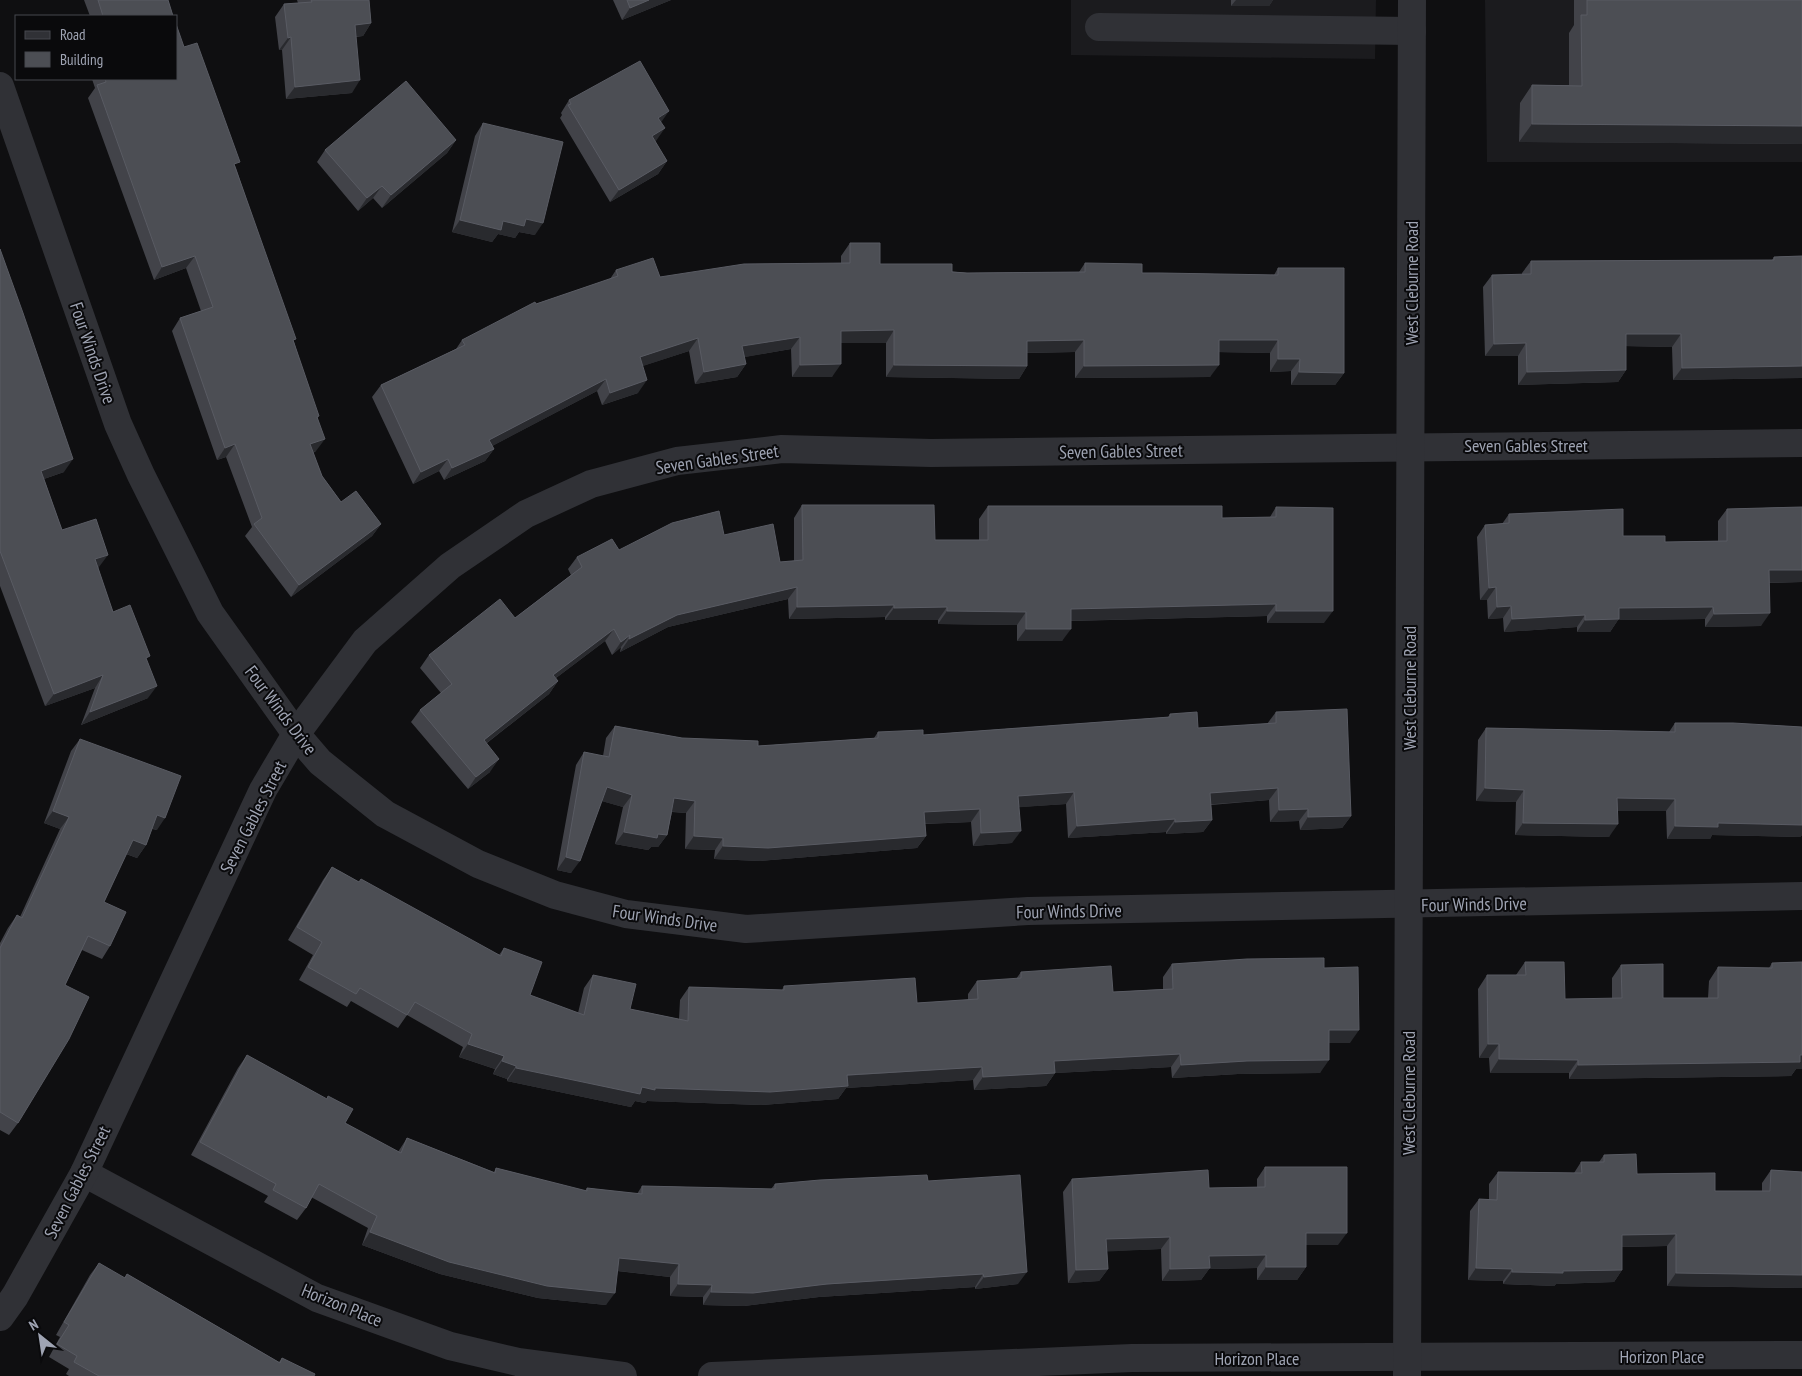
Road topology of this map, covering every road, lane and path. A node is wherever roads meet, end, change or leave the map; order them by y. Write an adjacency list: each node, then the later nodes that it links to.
1 (1412, 0): 3 (street, West Cleburne Road)
2 (1099, 27): 3 (street)
3 (1412, 31): 6 (street, West Cleburne Road)
4 (0, 86): 7 (street, Four Winds Drive)
5 (1802, 443): 6 (street, Seven Gables Street)
6 (1410, 446): 7 (street, Seven Gables Street); 9 (street, West Cleburne Road)
7 (296, 734): 9 (street, Four Winds Drive); 10 (street, Seven Gables Street)
8 (1802, 896): 9 (street, Four Winds Drive)
9 (1409, 905): 13 (street, West Cleburne Road)
10 (84, 1173): 11 (street, Seven Gables Street); 14 (street, Horizon Place)
11 (0, 1317)
12 (1802, 1355): 13 (street, Horizon Place)
13 (1407, 1366): 15 (street, Horizon Place)
14 (623, 1376)
15 (712, 1376)

